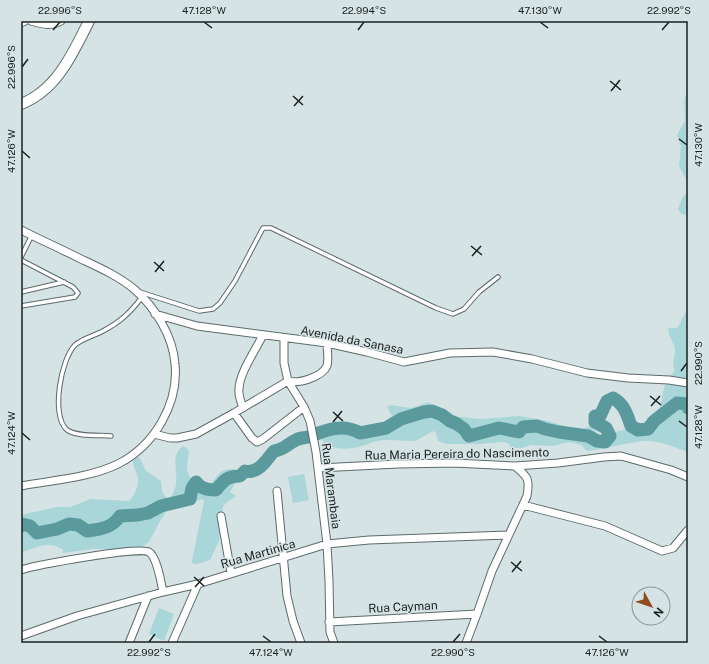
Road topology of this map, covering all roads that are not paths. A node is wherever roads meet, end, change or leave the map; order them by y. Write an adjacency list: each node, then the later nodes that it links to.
1 (25, 21): 5 (street)
2 (31, 21): 3 (street)
3 (61, 21)
4 (89, 21): 6 (main road)
5 (21, 23)
6 (21, 104)
7 (21, 230): 8 (street)
8 (32, 235): 9 (lane); 13 (street)
9 (21, 257)
10 (21, 260): 12 (lane)
11 (498, 277): 13 (lane)
12 (64, 282): 14 (lane); 16 (lane)
13 (135, 290): 15 (street)
14 (21, 292)
15 (142, 297): 17 (street); 27 (lane)
16 (21, 306)
17 (155, 314): 18 (street, Avenida da Sanasa); 26 (street)
18 (263, 335): 19 (street, Avenida da Sanasa); 24 (street)
19 (284, 338): 20 (street, Avenida da Sanasa); 21 (street, Rua Marambaia)
20 (327, 343): 21 (street); 22 (street, Avenida da Sanasa)
21 (288, 381): 23 (street, Rua Marambaia); 24 (street)
22 (688, 382)
23 (304, 406): 25 (street); 29 (street, Rua Marambaia)
24 (243, 408): 25 (street)
25 (234, 413): 26 (street)
26 (154, 434): 31 (street)
27 (111, 436)
28 (515, 466): 29 (street, Rua Maria Pereira do Nascimento); 30 (street, Rua Maria Pereira do Nascimento); 33 (street)
29 (319, 468): 37 (street, Rua Marambaia)
30 (688, 477)
31 (21, 486)
32 (277, 491): 38 (street)
33 (523, 505): 35 (street); 36 (street)
34 (221, 516): 40 (street)
35 (688, 530)
36 (508, 535): 37 (street, Rua Martinica); 44 (street)
37 (327, 544): 38 (street, Rua Martinica); 45 (street, Rua Marambaia)
38 (284, 558): 40 (street, Rua Martinica); 49 (street)
39 (21, 570): 42 (street)
40 (231, 573): 41 (street, Rua Martinica)
41 (198, 584): 42 (street, Rua Martinica); 48 (street)
42 (163, 592): 43 (street, Rua Martinica)
43 (148, 596): 46 (street, Rua Martinica); 47 (street)
44 (477, 614): 45 (street, Rua Cayman); 51 (street)
45 (329, 622): 50 (street, Rua Marambaia)
46 (21, 636)
47 (129, 643)
48 (172, 643)
49 (301, 643)
50 (334, 643)
51 (466, 643)

